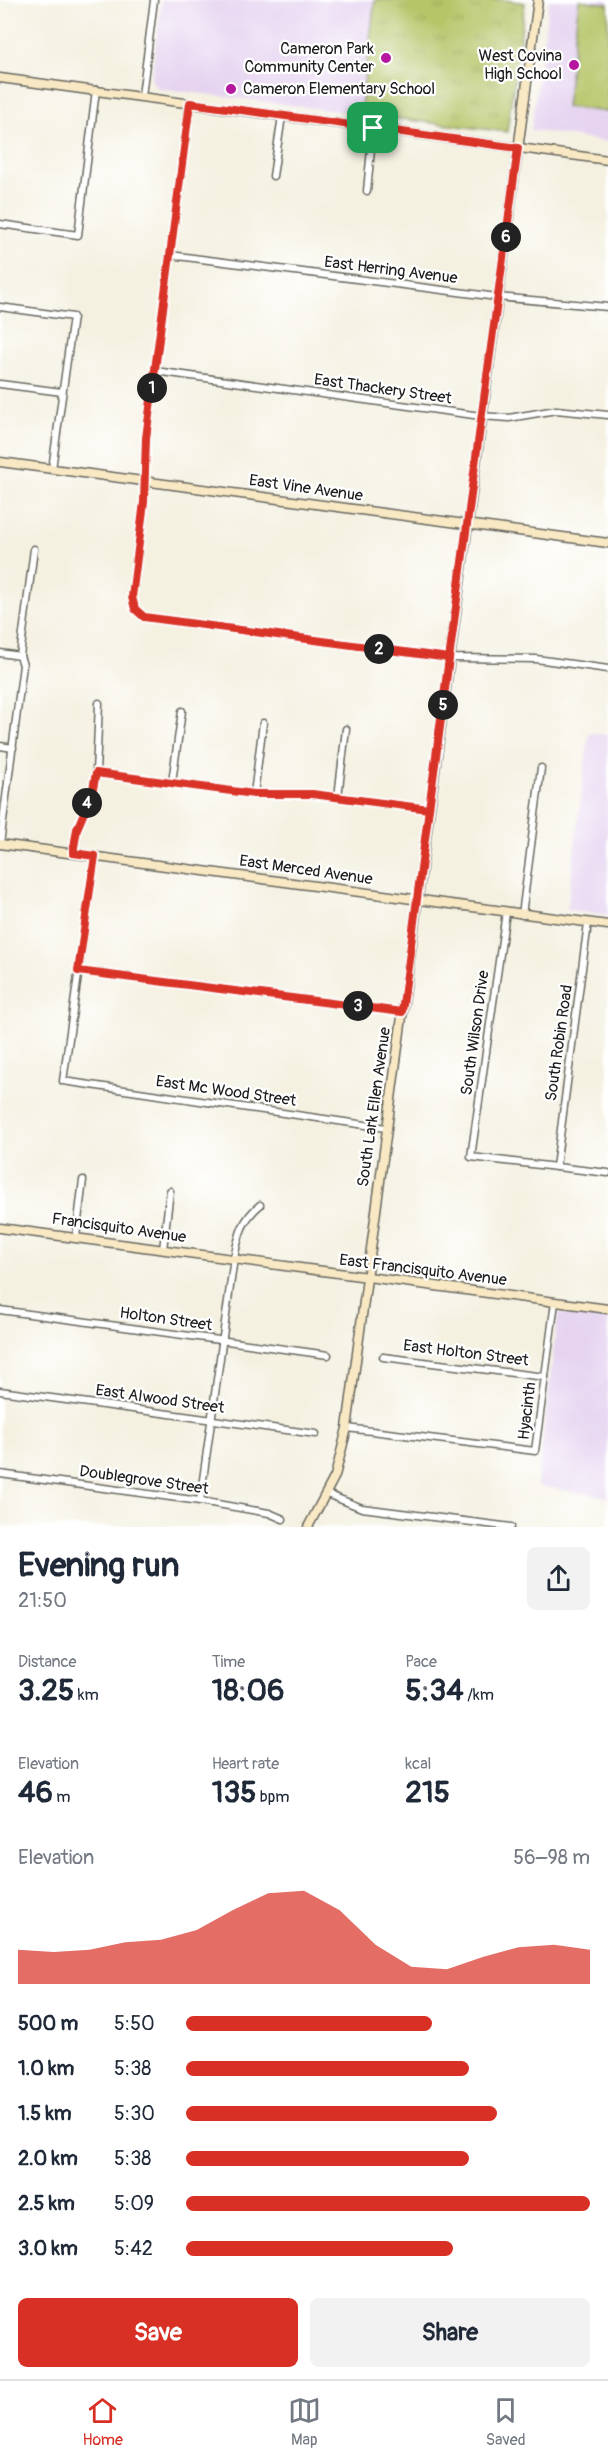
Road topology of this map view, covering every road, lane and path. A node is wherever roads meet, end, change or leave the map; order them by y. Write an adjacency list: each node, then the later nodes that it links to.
1 (154, 0): 5 (street)
2 (538, 0): 9 (street, South Lark Ellen Avenue)
3 (0, 78): 4 (street)
4 (96, 90): 5 (street); 13 (street)
5 (142, 96): 6 (street)
6 (190, 103): 7 (street); 14 (street)
7 (282, 116): 8 (street); 11 (street)
8 (373, 128): 9 (street); 12 (street)
9 (518, 148): 10 (street); 15 (street, South Lark Ellen Avenue)
10 (608, 160)
11 (273, 176)
12 (367, 191)
13 (0, 224)
14 (170, 255): 15 (street, East Herring Avenue); 18 (street)
15 (497, 297): 17 (street, East Herring Avenue); 22 (street, South Lark Ellen Avenue)
16 (0, 307): 20 (street)
17 (608, 307)
18 (155, 371): 22 (street, East Thackery Street); 25 (street)
19 (0, 384): 20 (street)
20 (62, 392): 24 (street)
21 (608, 415): 22 (street, East Thackery Street)
22 (481, 416): 26 (street, South Lark Ellen Avenue)
23 (0, 462): 24 (street, East Vine Avenue)
24 (52, 469): 25 (street, East Vine Avenue)
25 (144, 481): 26 (street, East Vine Avenue); 31 (street)
26 (467, 525): 27 (street, East Vine Avenue); 31 (street, South Lark Ellen Avenue)
27 (608, 543)
28 (34, 549): 30 (street)
29 (0, 653): 30 (street)
30 (21, 656): 38 (street)
31 (449, 658): 32 (street); 44 (street, South Lark Ellen Avenue)
32 (608, 669)
33 (99, 703): 40 (street)
34 (182, 711): 41 (street)
35 (263, 723): 42 (street)
36 (346, 729): 43 (street)
37 (0, 746): 38 (street)
38 (13, 748): 45 (street)
39 (541, 768): 50 (street)
40 (96, 773): 41 (street); 46 (street)
41 (172, 782): 42 (street)
42 (254, 794): 43 (street)
43 (338, 797): 44 (street)
44 (429, 809): 48 (street, South Lark Ellen Avenue)
45 (0, 844): 46 (street, East Merced Avenue)
46 (73, 853): 47 (street, East Merced Avenue)
47 (95, 856): 48 (street, East Merced Avenue); 53 (street)
48 (417, 901): 49 (street, East Merced Avenue); 54 (street, South Lark Ellen Avenue)
49 (506, 912): 50 (street, East Merced Avenue); 56 (street, South Wilson Drive)
50 (522, 915): 51 (street, East Merced Avenue)
51 (588, 923): 52 (street, East Merced Avenue); 56 (street, South Robin Road)
52 (608, 925)
53 (78, 971): 54 (street); 55 (street, East Mc Wood Street)
54 (402, 1012): 55 (street, South Lark Ellen Avenue)
55 (386, 1128): 65 (street, South Lark Ellen Avenue)
56 (556, 1167): 57 (street)
57 (608, 1173)
58 (82, 1180): 62 (street)
59 (170, 1191): 63 (street)
60 (260, 1205): 64 (street)
61 (0, 1228): 62 (street, Francisquito Avenue)
62 (75, 1238): 63 (street, Francisquito Avenue)
63 (163, 1249): 64 (street, Francisquito Avenue)
64 (234, 1258): 65 (street, East Francisquito Avenue); 69 (street)
65 (367, 1278): 66 (street, East Francisquito Avenue); 75 (street, South Lark Ellen Avenue)
66 (555, 1302): 67 (street, East Francisquito Avenue); 72 (street, Hyacinth)
67 (608, 1309)
68 (0, 1311): 69 (street, Holton Street)
69 (222, 1340): 70 (street, Holton Street); 74 (street)
70 (328, 1355)
71 (383, 1357): 72 (street, East Holton Street)
72 (545, 1377): 75 (street, Hyacinth)
73 (0, 1391): 74 (street, East Alwood Street)
74 (211, 1420): 76 (street, East Alwood Street); 79 (street)
75 (347, 1428): 78 (street)
76 (316, 1434)
77 (0, 1474): 79 (street, Doublegrove Street)
78 (327, 1494): 81 (street); 82 (street)
79 (201, 1501): 80 (street, Doublegrove Street)
80 (283, 1519)
81 (308, 1527)
82 (511, 1527)

